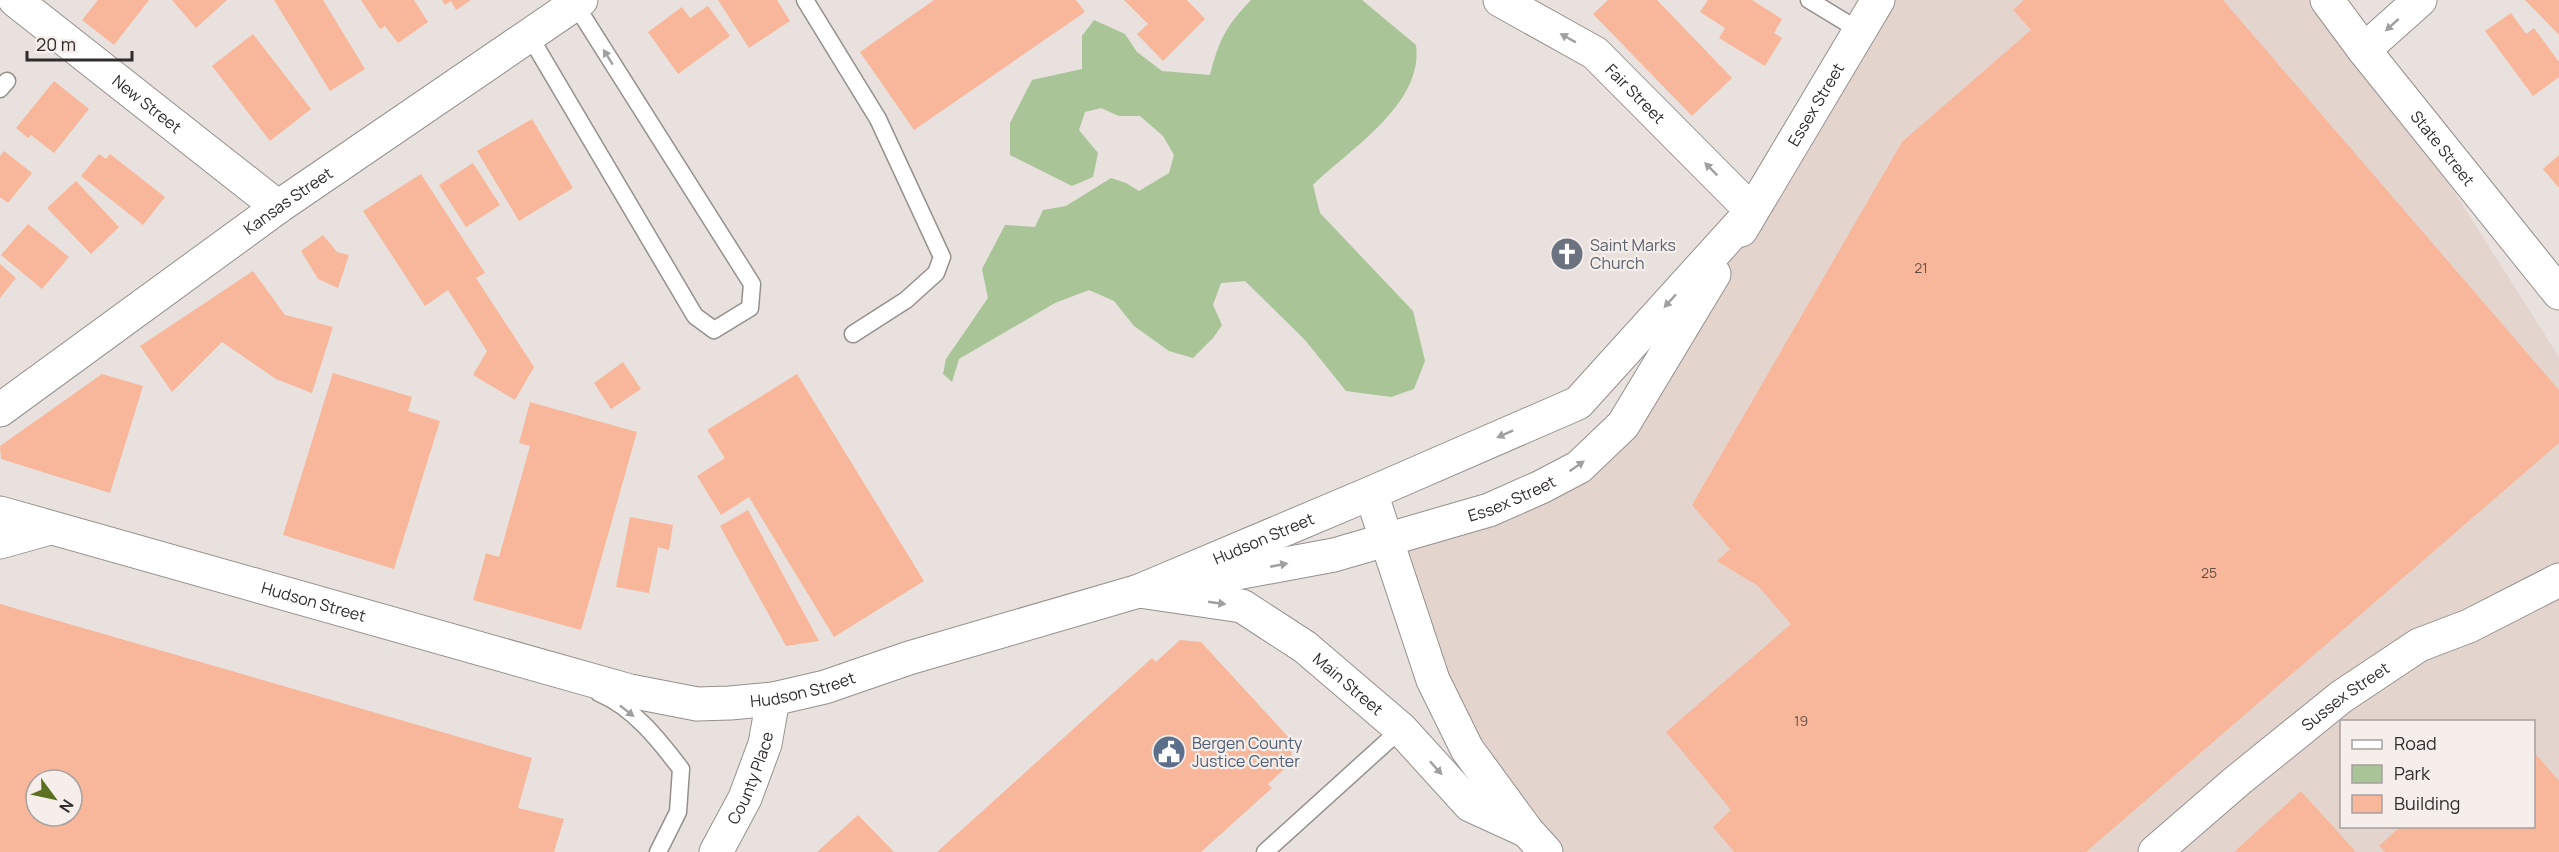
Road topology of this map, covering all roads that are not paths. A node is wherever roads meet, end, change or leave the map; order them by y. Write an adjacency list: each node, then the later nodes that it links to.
1 (15, 0): 12 (main road, New Street)
2 (805, 0): 15 (lane)
3 (1500, 0): 13 (main road, Fair Street, one-way to 3)
4 (1809, 0): 9 (lane)
5 (1878, 0): 9 (main road, Essex Street)
6 (2327, 0): 11 (main road, State Street)
7 (2420, 0): 11 (main road, one-way to 11)
8 (578, 2): 10 (main road, Kansas Street); 10 (lane, one-way to 8)
9 (1860, 31): 13 (main road, Essex Street)
10 (529, 35): 12 (main road, Kansas Street)
11 (2364, 50): 14 (main road, State Street)
12 (278, 207): 17 (main road, Kansas Street)
13 (1752, 211): 16 (main road, Essex Street, one-way to 16); 21 (main road, Essex Street, one-way to 13)
14 (2559, 293)
15 (853, 334)
16 (1578, 402): 18 (main road, Hudson Street, one-way to 18)
17 (0, 410)
18 (1371, 493): 21 (main road, Main Street); 24 (main road, Hudson Street)
19 (0, 513): 20 (main road, Hudson Street)
20 (52, 528): 22 (main road); 25 (main road, Hudson Street)
21 (1387, 538): 24 (main road, Essex Street, one-way to 21); 28 (main road, Main Street)
22 (0, 542)
23 (2559, 580): 32 (main road, Sussex Street)
24 (1138, 591): 26 (main road, Hudson Street); 27 (main road, Main Street, one-way to 27)
25 (518, 660): 26 (main road, Hudson Street); 29 (lane, one-way to 29)
26 (773, 699): 30 (main road, County Place)
27 (1401, 729): 28 (main road, Main Street, one-way to 28); 31 (lane)
28 (1537, 841)
29 (658, 852)
30 (716, 852)
31 (1265, 852)
32 (2155, 852)

